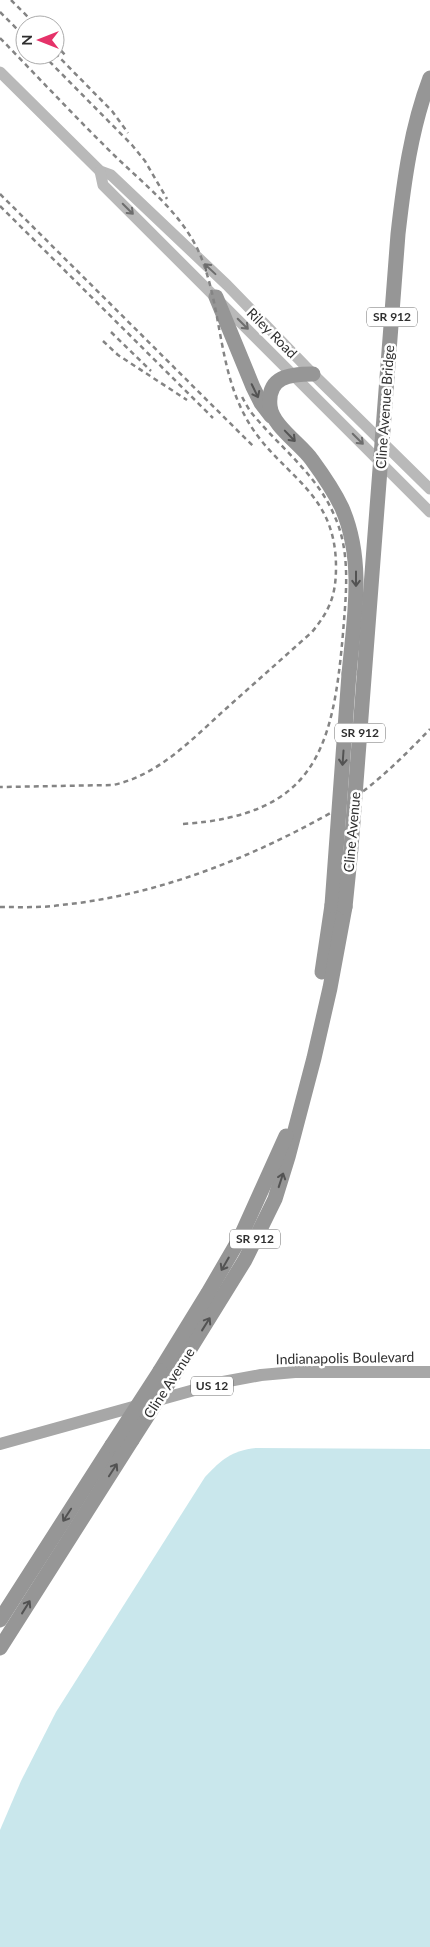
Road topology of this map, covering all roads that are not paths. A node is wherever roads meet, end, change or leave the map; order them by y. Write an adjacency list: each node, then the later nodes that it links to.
1 (0, 72): 3 (main road, Riley Road)
2 (430, 78): 10 (highway, Cline Avenue Bridge / SR 912, bridge)
3 (100, 171): 4 (main road, Riley Road, one-way to 4); 6 (main road, Riley Road, one-way to 3)
4 (216, 297): 5 (main road, Riley Road, one-way to 5); 7 (highway, one-way to 7)
5 (292, 374): 6 (highway); 7 (highway); 9 (main road, Riley Road, one-way to 9)
6 (313, 374): 8 (main road, Riley Road)
7 (275, 420): 11 (highway, one-way to 11, bridge)
8 (430, 489)
9 (430, 512)
10 (373, 559): 11 (highway, Cline Avenue / SR 912, bridge)
11 (338, 906): 12 (highway, Cline Avenue / SR 912); 13 (highway)
12 (302, 1101): 13 (highway, Cline Avenue / SR 912); 17 (highway, Cline Avenue / SR 912, one-way to 12, bridge)
13 (284, 1141): 16 (highway, Cline Avenue / SR 912, one-way to 16, bridge)
14 (430, 1372): 15 (main road, Indianapolis Boulevard / US 12)
15 (0, 1444)
16 (0, 1620)
17 (0, 1648)

